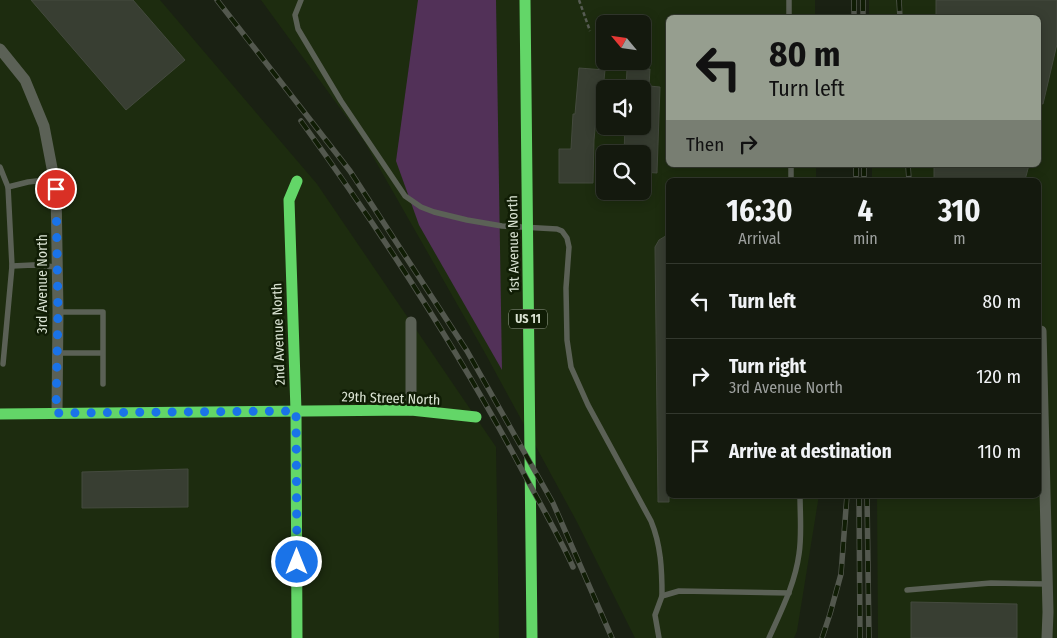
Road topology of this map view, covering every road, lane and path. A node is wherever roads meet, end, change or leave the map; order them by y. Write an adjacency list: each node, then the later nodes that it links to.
1 (301, 0): 30 (lane)
2 (525, 0): 32 (street, 1st Avenue North / US 11)
3 (579, 0): 6 (path)
4 (789, 0): 5 (lane)
5 (790, 15)
6 (590, 31)
7 (0, 49): 9 (street, 3rd Avenue North)
8 (0, 166): 11 (lane)
9 (54, 178): 11 (lane); 13 (street, 3rd Avenue North)
10 (297, 181): 22 (street, 2nd Avenue North)
11 (8, 187): 12 (lane)
12 (12, 266): 13 (lane); 19 (lane)
13 (57, 267): 14 (street, 3rd Avenue North)
14 (58, 312): 17 (lane); 18 (street, 3rd Avenue North)
15 (411, 322): 21 (street)
16 (1041, 331): 27 (street)
17 (102, 353): 18 (lane); 20 (lane)
18 (58, 354): 23 (street, 3rd Avenue North)
19 (3, 364)
20 (103, 384)
21 (411, 410): 22 (street, 29th Street North); 25 (street, 29th Street North)
22 (296, 411): 23 (street, 29th Street North); 31 (street, 2nd Avenue North)
23 (56, 413): 24 (street, 29th Street North)
24 (0, 414)
25 (476, 417)
26 (800, 498): 29 (lane)
27 (1047, 584): 28 (lane); 35 (street)
28 (907, 590)
29 (789, 593): 30 (lane); 34 (lane)
30 (662, 596): 33 (lane)
31 (297, 638)
32 (532, 638)
33 (659, 638)
34 (768, 638)
35 (1047, 638)

